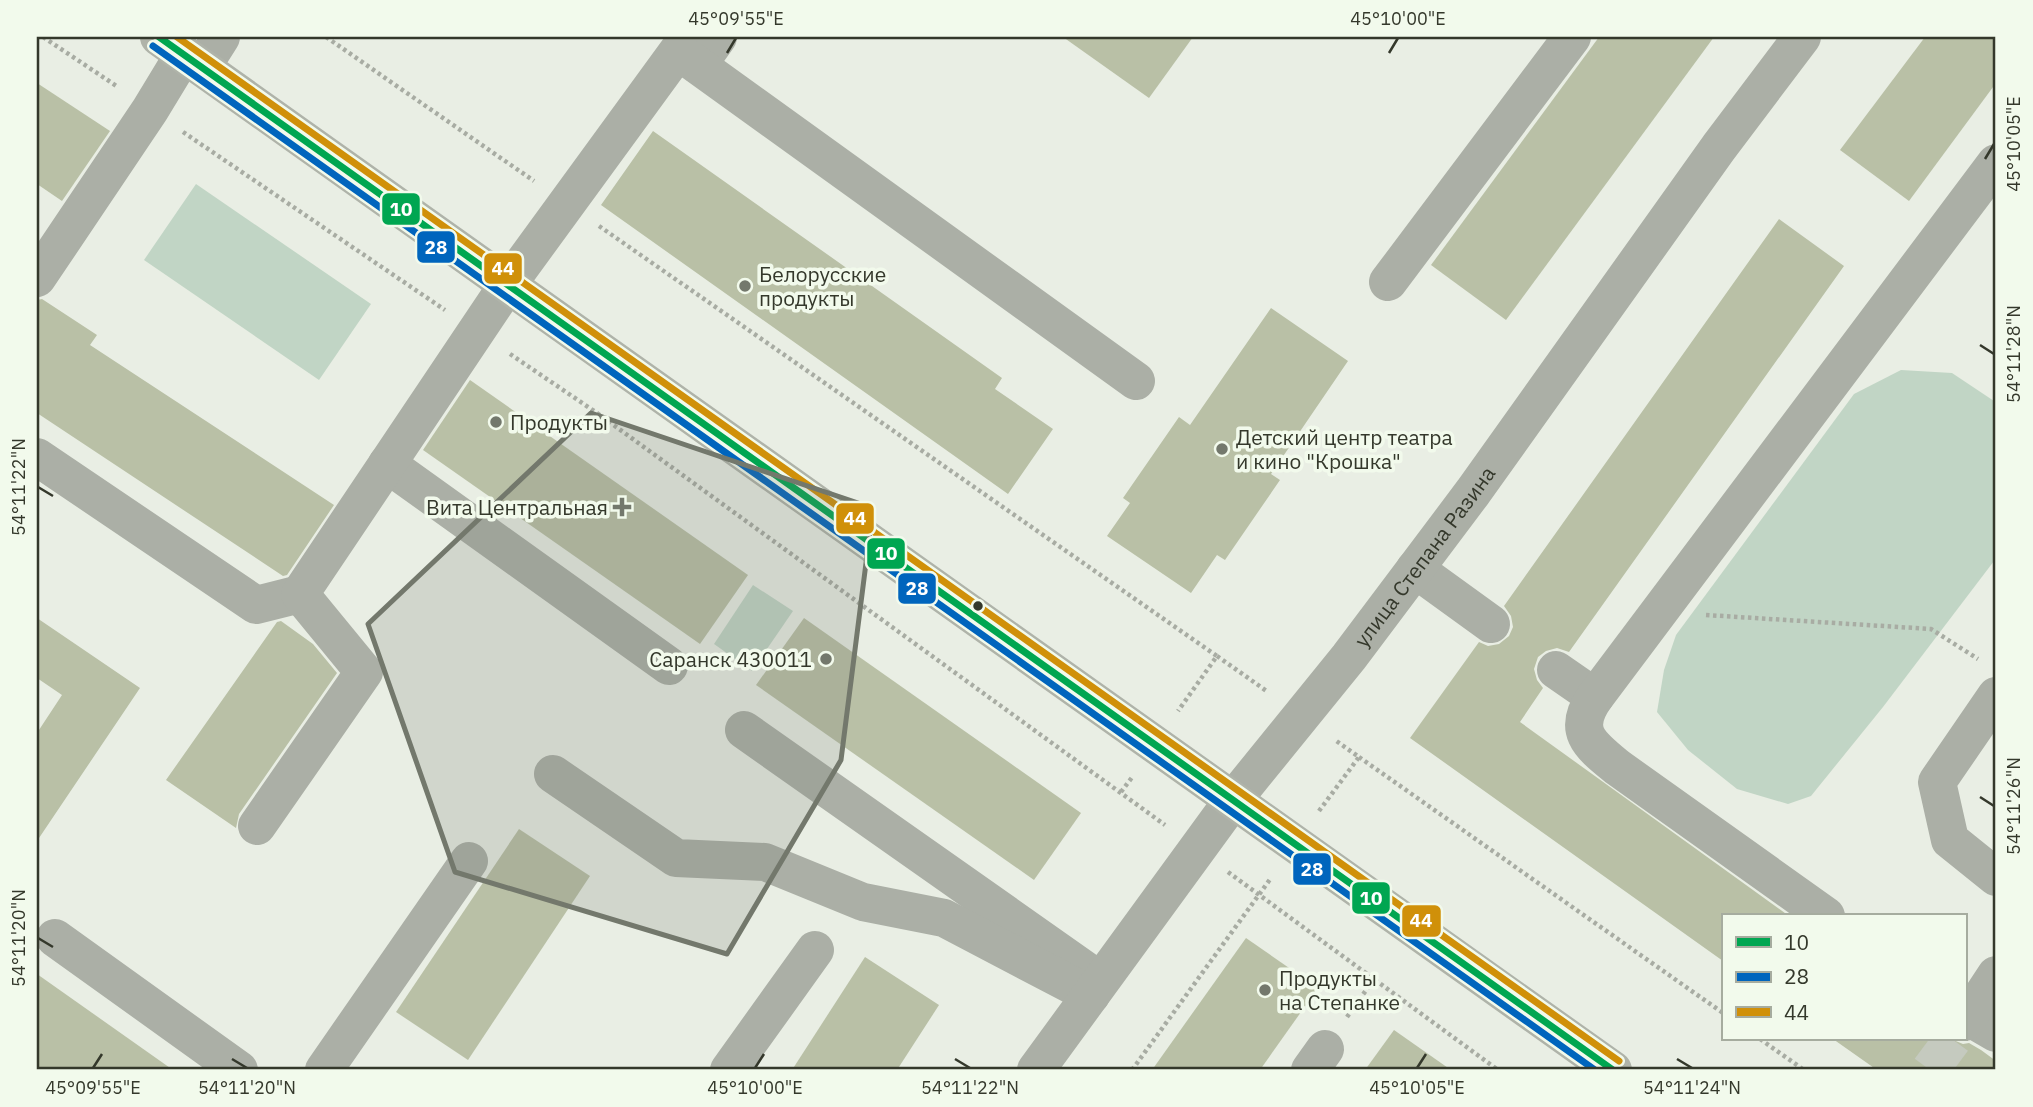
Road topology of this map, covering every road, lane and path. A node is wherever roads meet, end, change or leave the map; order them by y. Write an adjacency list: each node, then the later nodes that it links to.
1 (43, 37): 7 (path)
2 (326, 37): 9 (path)
3 (1572, 37): 12 (street)
4 (1802, 37): 18 (street, улица Степана Разина)
5 (191, 49): 7 (street); 13 (main road)
6 (708, 51): 9 (street); 15 (street)
7 (150, 110): 10 (street); 14 (path)
8 (1996, 163): 20 (street)
9 (567, 203): 13 (street); 27 (path)
10 (49, 233): 11 (street)
11 (37, 276)
12 (1388, 282)
13 (508, 285): 14 (street); 27 (main road)
14 (476, 331): 17 (street); 30 (path)
15 (1136, 381)
16 (37, 457): 19 (street)
17 (387, 464): 19 (street); 22 (street)
18 (1415, 569): 21 (street); 31 (street, улица Степана Разина)
19 (300, 594): 32 (street)
20 (1660, 612): 24 (path); 25 (street)
21 (1491, 624)
22 (670, 666)
23 (1556, 670): 25 (street)
24 (1991, 680): 35 (street)
25 (1595, 697): 37 (street)
26 (744, 730): 41 (street)
27 (1155, 745): 30 (path); 31 (main road)
28 (1359, 757): 42 (path)
29 (553, 774): 41 (street)
30 (1121, 792): 33 (path)
31 (1233, 800): 33 (street, улица Степана Разина); 51 (main road)
32 (257, 826)
33 (1197, 850): 36 (path); 41 (street, улица Степана Разина)
34 (469, 861): 46 (street)
35 (1996, 877)
36 (1259, 895): 49 (path); 50 (path)
37 (1823, 914)
38 (54, 938): 45 (street)
39 (815, 950): 47 (street)
40 (1996, 975): 43 (street)
41 (1096, 988): 48 (street, улица Степана Разина)
42 (1722, 1012)
43 (1973, 1022)
44 (1761, 1040): 52 (path)
45 (239, 1070)
46 (324, 1070)
47 (729, 1070)
48 (1036, 1070)
49 (1132, 1070)
50 (1498, 1070)
51 (1613, 1070)
52 (1804, 1070)

